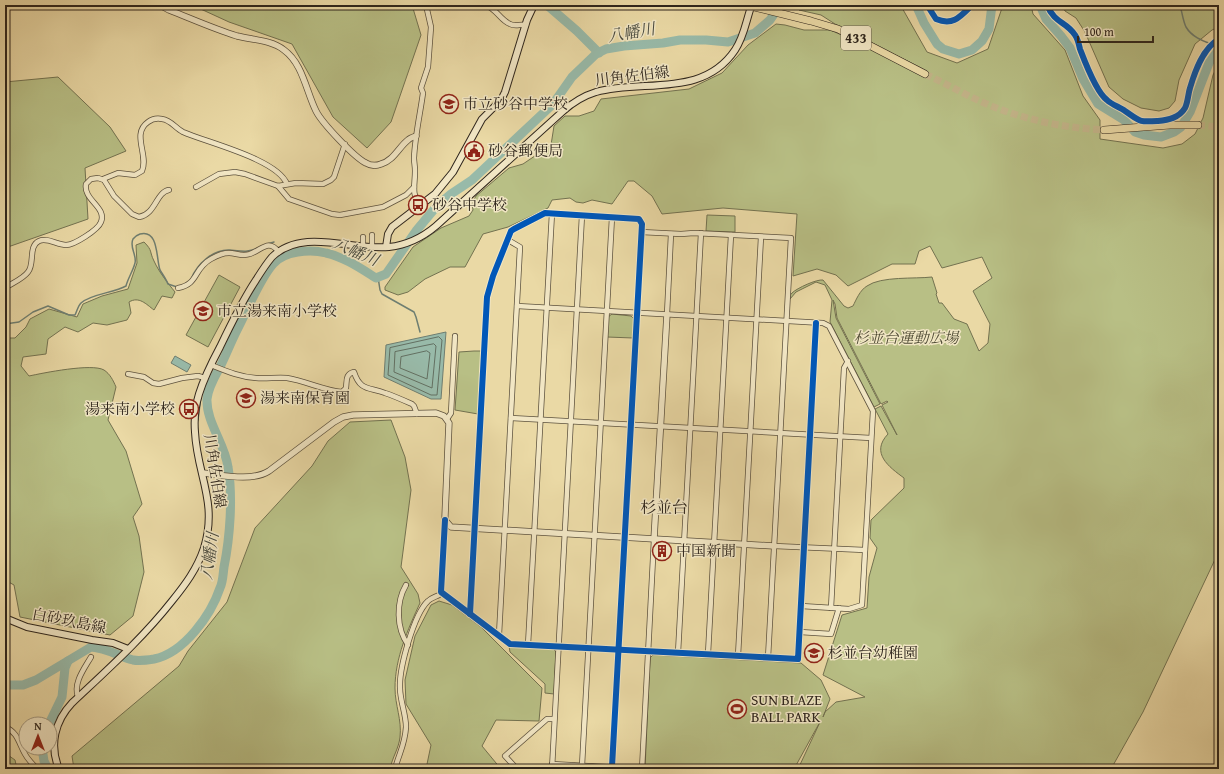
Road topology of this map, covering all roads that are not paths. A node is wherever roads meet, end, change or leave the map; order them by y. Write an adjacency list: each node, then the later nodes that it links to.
1 (160, 5): 15 (street)
2 (426, 5): 14 (street)
3 (485, 5): 9 (street)
4 (534, 5): 9 (main road)
5 (927, 5): 6 (street)
6 (972, 5)
7 (1047, 5): 10 (street)
8 (750, 6): 11 (highway, 433); 36 (main road, 川角佐伯線)
9 (526, 25): 22 (main road)
10 (1219, 39)
11 (926, 74)
12 (1196, 125): 13 (highway)
13 (1104, 130)
14 (416, 136): 15 (street); 19 (street)
15 (345, 144): 17 (street)
16 (103, 179): 17 (street); 21 (street); 38 (street)
17 (287, 184): 18 (street)
18 (278, 186): 19 (street); 20 (street)
19 (414, 186): 22 (street)
20 (196, 187)
21 (169, 190)
22 (420, 206): 36 (main road)
23 (552, 214): 24 (street); 33 (street); 41 (street)
24 (582, 215): 25 (street); 42 (street)
25 (612, 217): 26 (street); 43 (street)
26 (641, 232): 28 (street); 44 (street)
27 (701, 233): 28 (street); 30 (street); 46 (street)
28 (671, 234): 45 (street)
29 (372, 235): 35 (street)
30 (731, 235): 32 (street); 47 (street)
31 (363, 237): 34 (street)
32 (761, 237): 48 (street); 49 (street)
33 (508, 240): 40 (street); 73 (street)
34 (363, 246): 35 (main road, 川角佐伯線); 37 (main road, 川角佐伯線)
35 (372, 247): 36 (main road, 川角佐伯線)
36 (386, 247)
37 (278, 252): 39 (street); 53 (main road, 川角佐伯線)
38 (5, 288)
39 (178, 288)
40 (517, 306): 41 (street); 57 (street)
41 (547, 308): 42 (street); 59 (street)
42 (577, 309): 43 (street); 60 (street)
43 (607, 311): 44 (street); 61 (street)
44 (637, 313): 45 (street); 62 (street)
45 (667, 314): 46 (street); 63 (street)
46 (697, 316): 47 (street); 64 (street)
47 (727, 318): 48 (street); 65 (street)
48 (757, 320): 49 (street); 66 (street)
49 (787, 321): 50 (street); 67 (street)
50 (816, 323): 52 (street); 68 (street)
51 (455, 336): 58 (street)
52 (848, 361): 69 (street); 70 (street)
53 (213, 365): 55 (main road, 川角佐伯線); 56 (street)
54 (128, 374): 55 (street)
55 (205, 378): 71 (main road, 川角佐伯線)
56 (417, 414): 58 (street); 71 (street)
57 (511, 418): 59 (street); 74 (street)
58 (447, 419): 72 (street)
59 (541, 420): 60 (street); 75 (street)
60 (571, 422): 61 (street); 76 (street)
61 (600, 423): 62 (street); 77 (street)
62 (631, 425): 63 (street); 78 (street)
63 (660, 427): 64 (street); 79 (street)
64 (691, 428): 65 (street); 80 (street)
65 (720, 430): 66 (street); 81 (street)
66 (750, 432): 67 (street); 82 (street)
67 (780, 433): 68 (street); 83 (street)
68 (810, 435): 69 (street); 84 (street)
69 (840, 437): 70 (street); 85 (street)
70 (872, 438): 86 (street)
71 (203, 473): 100 (main road, 川角佐伯線)
72 (445, 520): 73 (street); 88 (street)
73 (475, 529): 74 (street); 92 (street)
74 (504, 531): 75 (street); 95 (street)
75 (534, 532): 76 (street); 97 (street)
76 (565, 534): 77 (street); 98 (street)
77 (594, 536): 78 (street); 99 (street)
78 (624, 537): 79 (street); 101 (street)
79 (654, 539): 80 (street); 102 (street)
80 (684, 541): 81 (street); 103 (street)
81 (714, 542): 82 (street); 104 (street)
82 (744, 544): 83 (street); 105 (street)
83 (774, 546): 84 (street); 107 (street)
84 (804, 547): 85 (street); 89 (street)
85 (834, 549): 86 (street); 90 (street)
86 (865, 550): 91 (street)
87 (406, 585): 96 (street)
88 (441, 592): 92 (street); 96 (street)
89 (801, 606): 90 (street); 94 (street)
90 (831, 608): 91 (street)
91 (839, 608): 94 (street)
92 (470, 614): 95 (street)
93 (5, 618): 100 (main road, 白砂玖島線)
94 (800, 632): 107 (street)
95 (499, 635): 97 (street)
96 (408, 644): 116 (street)
97 (528, 645): 98 (street)
98 (558, 646): 99 (street); 109 (street)
99 (588, 648): 101 (street); 111 (street)
100 (128, 650): 108 (main road, 川角佐伯線)
101 (618, 650): 102 (street); 113 (street)
102 (648, 651): 103 (street); 118 (street)
103 (678, 653): 104 (street)
104 (708, 654): 105 (street)
105 (738, 656): 107 (street)
106 (90, 657): 108 (street)
107 (768, 658)
108 (78, 697): 115 (main road, 川角佐伯線)
109 (554, 719): 112 (street); 117 (street)
110 (5, 727): 114 (street)
111 (582, 766): 112 (street); 113 (street)
112 (552, 767)
113 (612, 767): 118 (street)
114 (37, 769)
115 (59, 769)
116 (395, 769)
117 (517, 769)
118 (642, 769)

